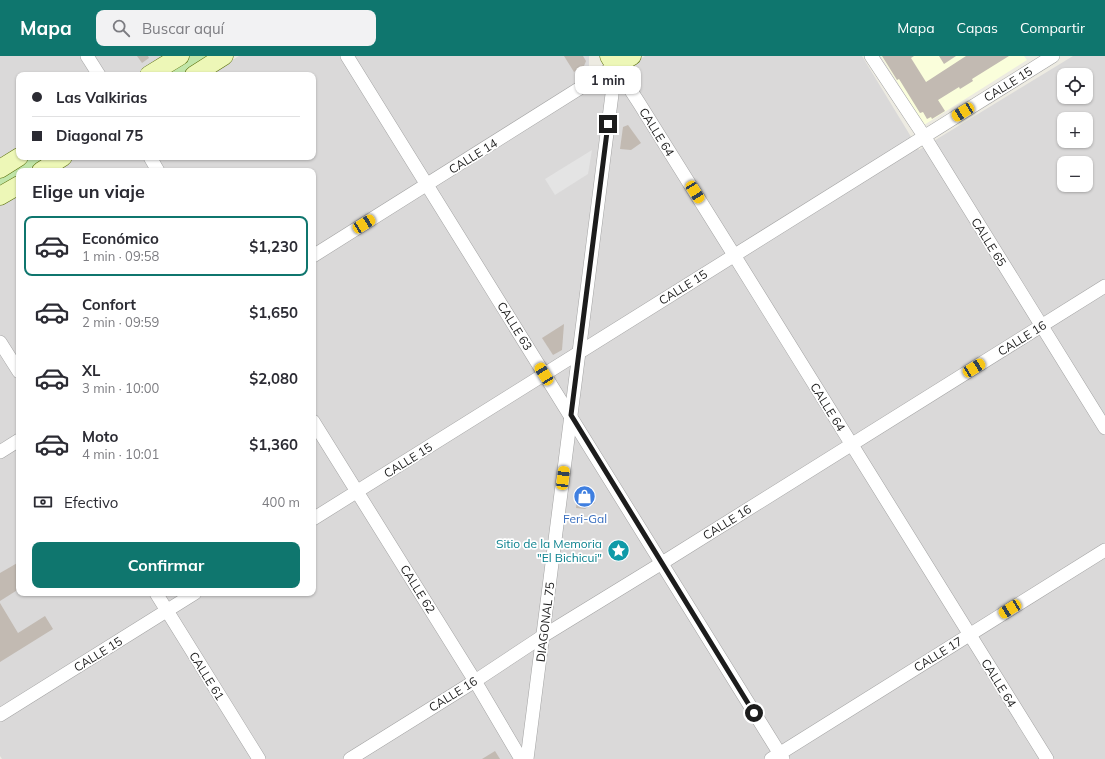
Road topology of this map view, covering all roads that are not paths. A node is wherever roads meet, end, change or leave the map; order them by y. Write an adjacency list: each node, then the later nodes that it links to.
1 (87, 56): 9 (street)
2 (180, 56): 10 (main road)
3 (224, 56): 11 (main road)
4 (347, 56): 17 (street, CALLE 63)
5 (632, 56): 8 (main road, CALLE 14)
6 (872, 56): 12 (street, CALLE 65)
7 (1052, 56): 12 (street, CALLE 15)
8 (614, 59): 17 (street, CALLE 14); 21 (street, CALLE 64); 25 (street, DIAGONAL 75)
9 (97, 72)
10 (154, 72)
11 (199, 72)
12 (924, 136): 21 (street, CALLE 15); 23 (street, CALLE 65)
13 (16, 159): 15 (main road)
14 (58, 160): 16 (main road)
15 (0, 168)
16 (46, 168)
17 (427, 184): 20 (street, CALLE 14); 27 (street, CALLE 63)
18 (16, 186): 19 (main road)
19 (0, 196)
20 (316, 254)
21 (734, 255): 25 (street, CALLE 15); 32 (street, CALLE 64)
22 (1105, 286): 23 (street, CALLE 16)
23 (1041, 326): 30 (street, CALLE 65); 32 (street, CALLE 16)
24 (0, 342): 26 (street)
25 (579, 352): 27 (street, CALLE 15); 28 (street, DIAGONAL 75)
26 (16, 367)
27 (544, 374): 28 (street, CALLE 63); 34 (street, CALLE 15)
28 (571, 415): 37 (street, CALLE 63); 42 (street, DIAGONAL 75)
29 (316, 426): 34 (street, CALLE 62)
30 (1105, 428)
31 (16, 442): 33 (street)
32 (852, 445): 37 (street, CALLE 16); 41 (street, CALLE 64)
33 (0, 452)
34 (357, 492): 35 (street, CALLE 15); 43 (street, CALLE 62)
35 (316, 517)
36 (1105, 550): 41 (street, CALLE 17)
37 (662, 563): 42 (street, CALLE 16); 45 (street, CALLE 63)
38 (158, 596): 40 (street, CALLE 61)
39 (190, 596): 40 (street, CALLE 15)
40 (167, 611): 44 (street, CALLE 15); 46 (street, CALLE 61)
41 (970, 635): 45 (street, CALLE 17); 50 (street, CALLE 64)
42 (543, 636): 43 (street, CALLE 16); 49 (street, DIAGONAL 75)
43 (474, 681): 47 (street, CALLE 16); 48 (street, CALLE 62)
44 (0, 715)
45 (778, 757)
46 (259, 759)
47 (350, 759)
48 (521, 759)
49 (527, 759)
50 (1047, 759)

